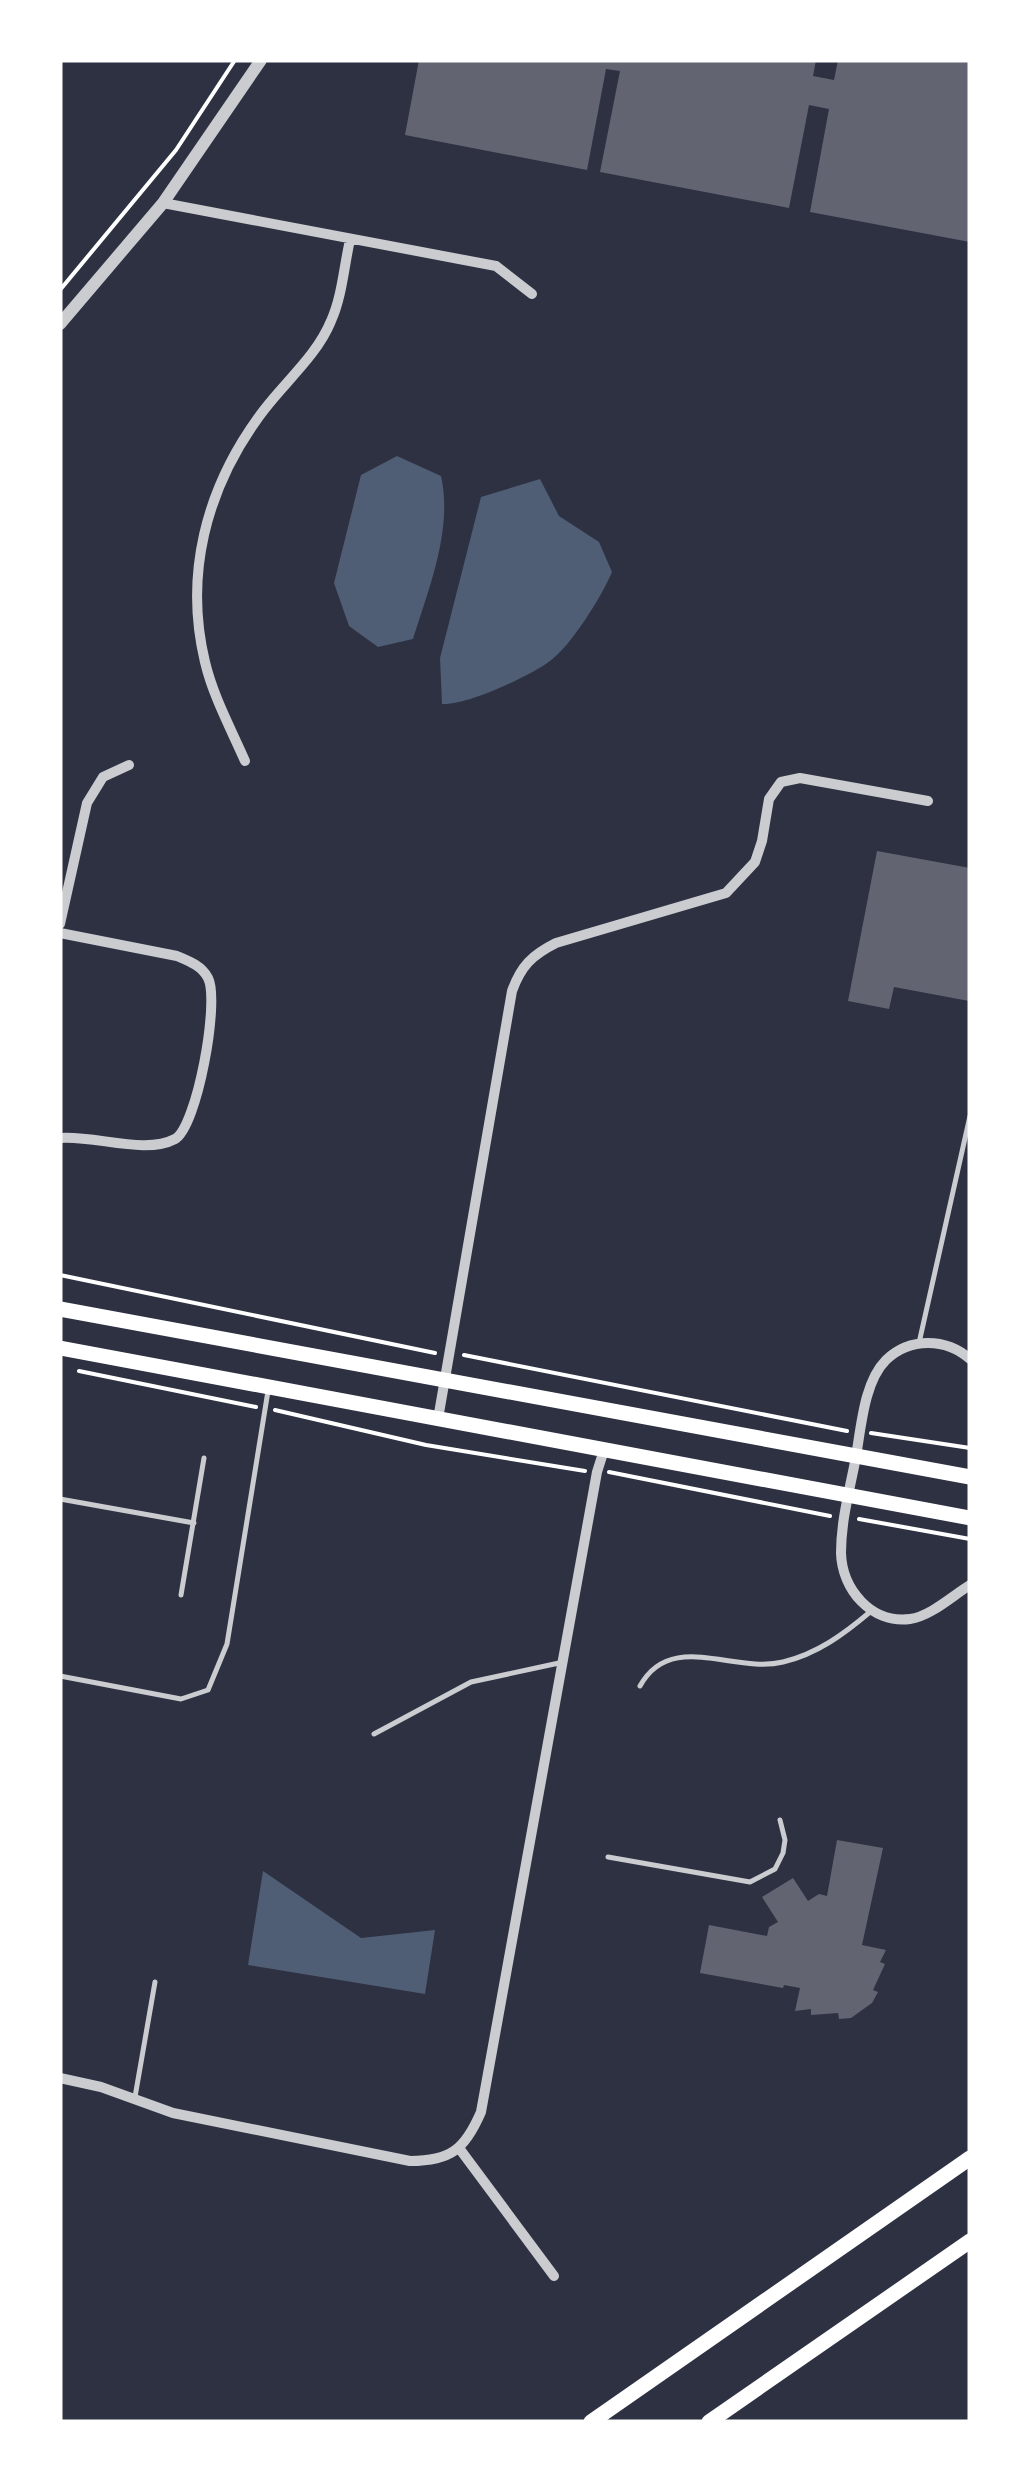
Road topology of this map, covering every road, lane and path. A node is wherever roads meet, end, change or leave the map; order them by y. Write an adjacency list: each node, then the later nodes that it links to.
1 (236, 60): 5 (path)
2 (261, 60): 3 (street)
3 (164, 203): 4 (street); 7 (street)
4 (350, 240): 6 (street); 8 (street)
5 (60, 290)
6 (532, 294)
7 (60, 324)
8 (245, 761)
9 (129, 766): 11 (street)
10 (928, 802): 20 (street)
11 (60, 924)
12 (60, 933): 14 (street)
13 (970, 1116): 16 (lane)
14 (60, 1138)
15 (60, 1309): 20 (main road)
16 (920, 1343): 18 (street); 27 (street)
17 (60, 1348): 21 (main road)
18 (970, 1358)
19 (79, 1370): 22 (path)
20 (446, 1380): 23 (street); 27 (main road)
21 (269, 1388): 22 (lane); 23 (main road)
22 (266, 1408): 29 (path); 42 (lane)
23 (438, 1419): 26 (main road)
24 (892, 1434): 25 (path)
25 (970, 1448)
26 (604, 1450): 29 (street); 31 (main road)
27 (856, 1456): 30 (main road); 31 (street)
28 (204, 1458): 36 (lane)
29 (597, 1472): 33 (path); 41 (street)
30 (970, 1477)
31 (848, 1495): 34 (main road); 40 (street)
32 (60, 1499): 36 (lane)
33 (814, 1514)
34 (970, 1518)
35 (872, 1520): 37 (path)
36 (194, 1523): 39 (lane)
37 (970, 1539)
38 (970, 1585): 40 (street)
39 (182, 1595)
40 (872, 1610): 43 (lane)
41 (562, 1663): 44 (lane); 50 (street)
42 (60, 1676)
43 (640, 1686)
44 (374, 1734)
45 (780, 1820): 46 (lane)
46 (608, 1857)
47 (155, 1982): 49 (lane)
48 (60, 2078): 49 (street)
49 (134, 2099): 50 (street)
50 (458, 2149): 53 (street)
51 (970, 2158): 54 (main road)
52 (970, 2240): 55 (main road)
53 (554, 2276)
54 (591, 2422)
55 (710, 2422)

